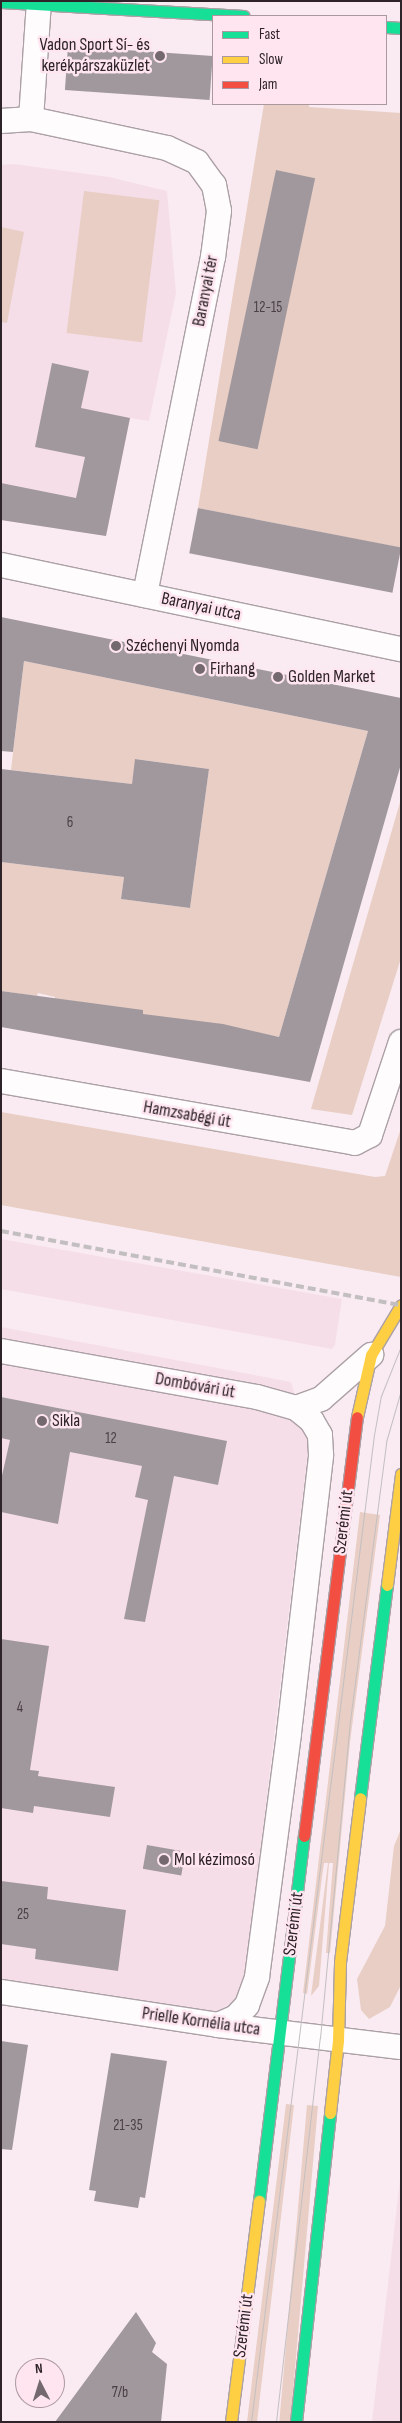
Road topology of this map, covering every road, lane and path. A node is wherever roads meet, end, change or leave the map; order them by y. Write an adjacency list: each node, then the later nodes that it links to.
1 (1, 2): 2 (main road)
2 (39, 3): 3 (main road); 6 (street)
3 (228, 15)
4 (387, 27): 5 (main road)
5 (401, 28)
6 (31, 119): 7 (street, Baranyai tér); 9 (street, Baranyai tér)
7 (1, 121)
8 (1, 565): 9 (street, Baranyai utca)
9 (145, 594): 10 (street, Baranyai utca)
10 (401, 649)
11 (401, 1042): 12 (street, Hamzsabégi út)
12 (1, 1081)
13 (401, 1305): 15 (main road, Szerémi út)
14 (1, 1350): 16 (street, Dombóvári út)
15 (371, 1355): 16 (street); 19 (main road, Szerémi út)
16 (296, 1408): 18 (street, Szerémi út)
17 (401, 1474): 23 (main road)
18 (289, 1733): 19 (street); 21 (street, Szerémi út)
19 (318, 1737): 22 (main road, Szerémi út)
20 (1, 1992): 21 (street, Prielle Kornélia utca)
21 (218, 2025): 22 (street, Prielle Kornélia utca)
22 (281, 2033): 23 (street, Prielle Kornélia utca); 25 (main road, Szerémi út)
23 (338, 2040): 24 (street, Prielle Kornélia utca); 26 (main road)
24 (401, 2047)
25 (231, 2422)
26 (296, 2422)

